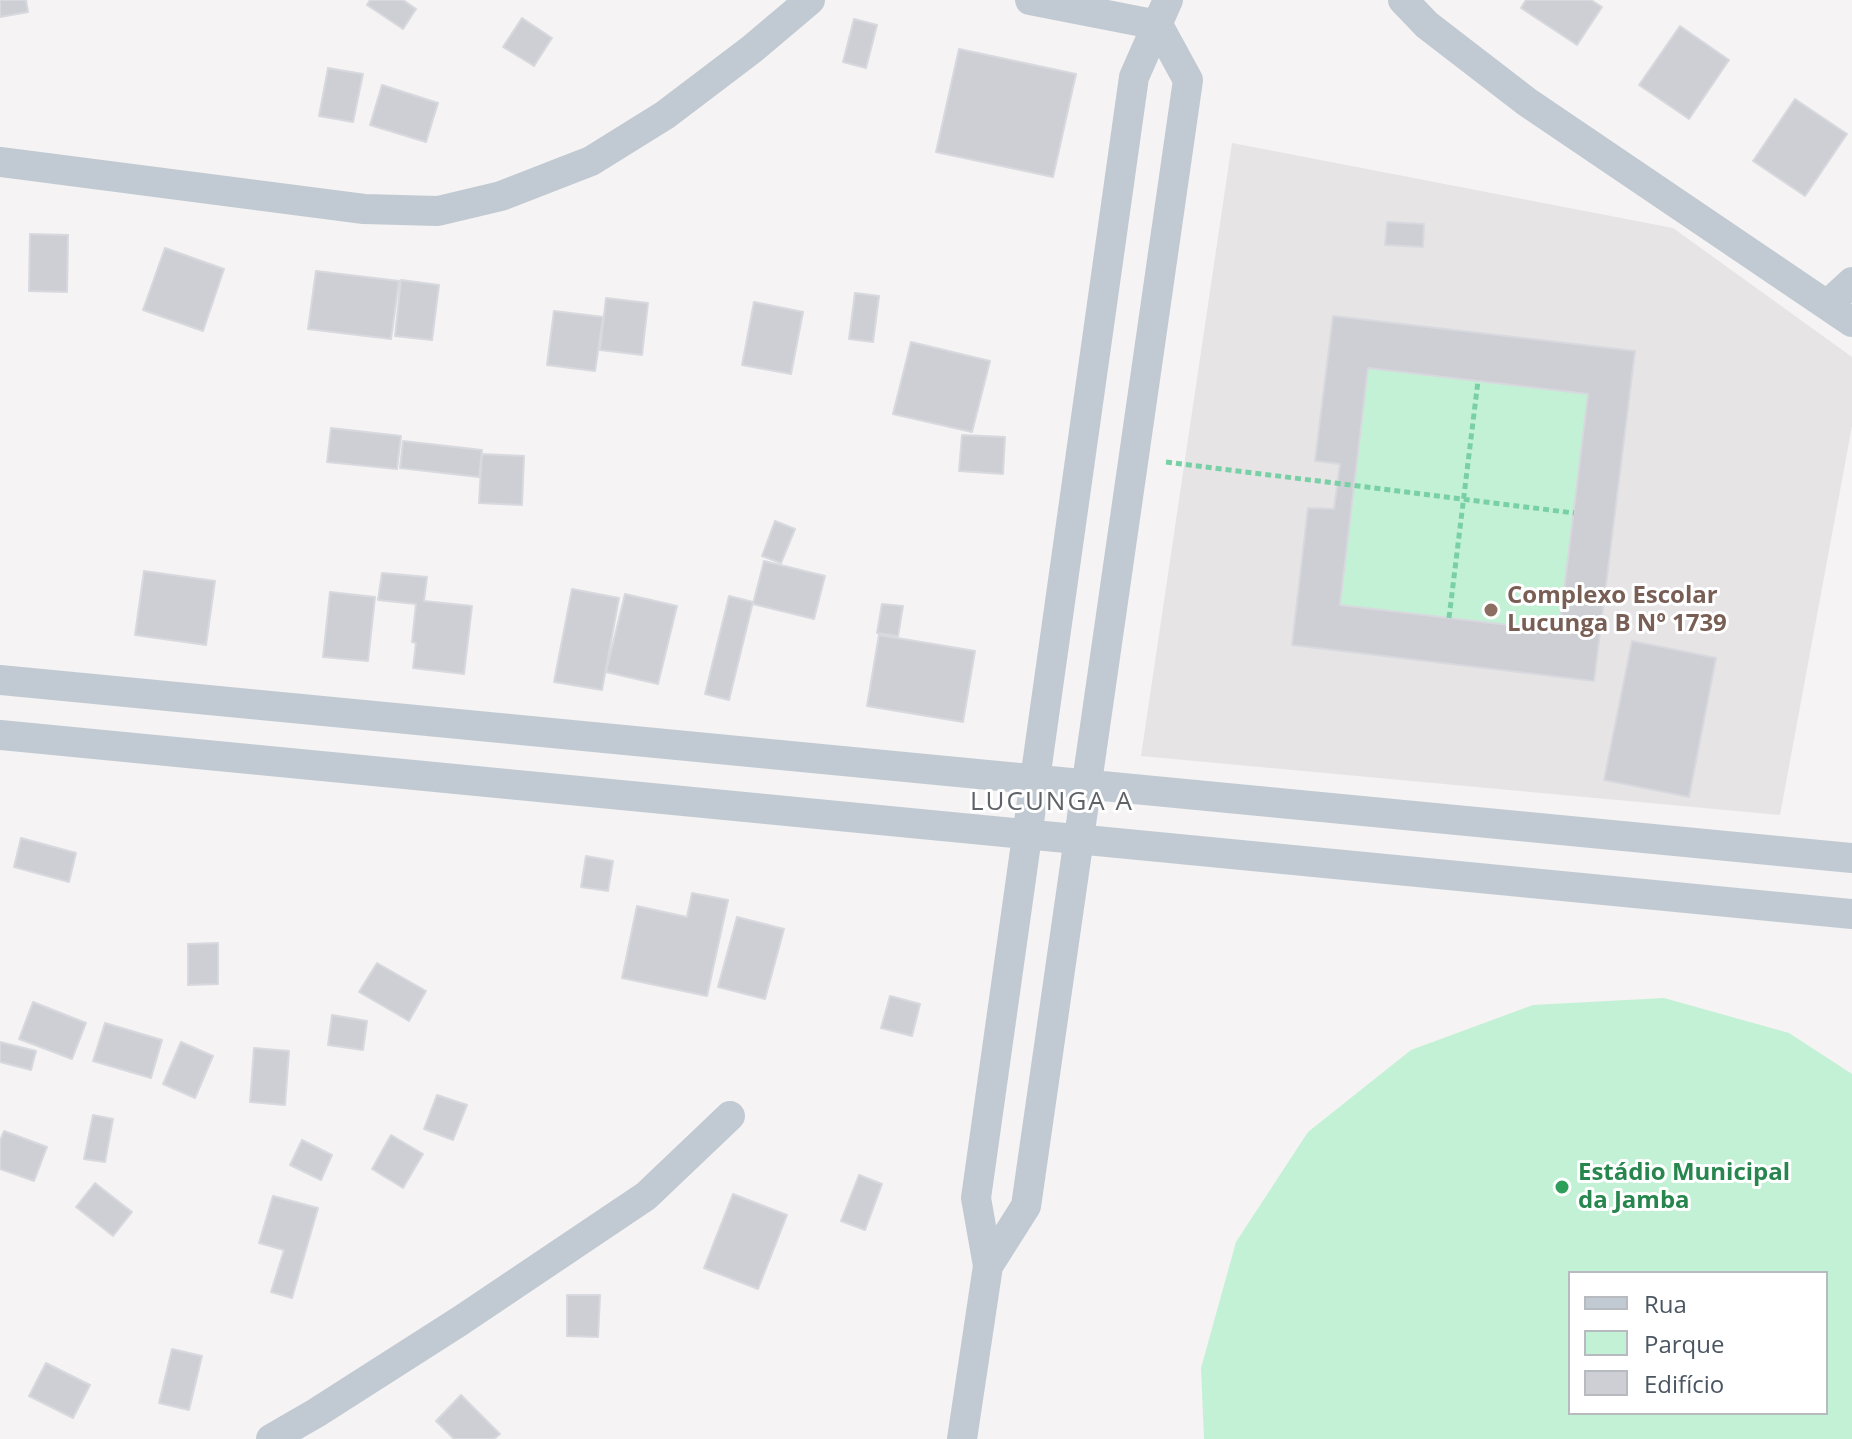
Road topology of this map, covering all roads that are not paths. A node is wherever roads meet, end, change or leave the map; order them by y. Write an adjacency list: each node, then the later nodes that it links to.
1 (810, 0): 5 (street)
2 (1030, 0): 4 (street)
3 (1403, 0): 7 (street)
4 (1163, 12): 11 (street); 12 (street)
5 (0, 162)
6 (1852, 282): 7 (street)
7 (1827, 305): 8 (street)
8 (1852, 322)
9 (0, 680): 11 (street)
10 (0, 735): 13 (street)
11 (1035, 780): 12 (street); 13 (street)
12 (1087, 785): 14 (street); 15 (street)
13 (1027, 835): 14 (street); 18 (street)
14 (1079, 839): 16 (street); 18 (street)
15 (1852, 858)
16 (1852, 914)
17 (730, 1116): 19 (street)
18 (988, 1266): 20 (street)
19 (271, 1439)
20 (962, 1439)

